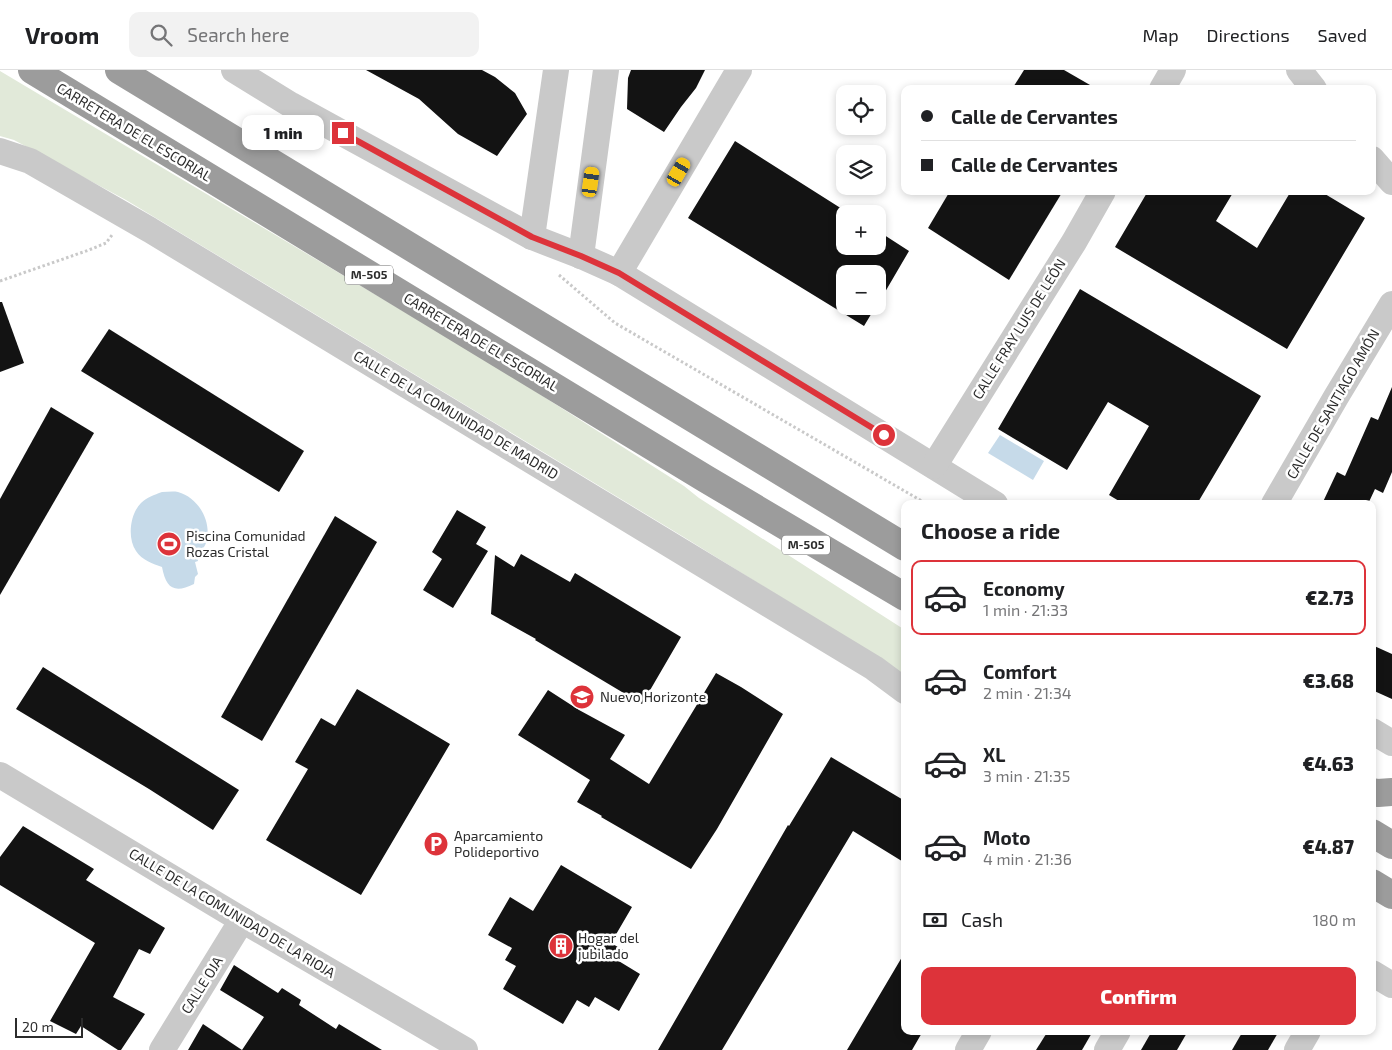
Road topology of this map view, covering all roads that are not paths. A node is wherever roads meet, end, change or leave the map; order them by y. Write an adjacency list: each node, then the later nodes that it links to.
1 (32, 70): 20 (highway, CARRETERA DE EL ESCORIAL / M-505)
2 (119, 70): 23 (highway)
3 (234, 70): 15 (street)
4 (556, 70): 15 (street)
5 (606, 70): 16 (street)
6 (739, 70): 17 (street)
7 (1173, 70): 9 (street)
8 (1299, 70): 10 (street)
9 (1164, 85)
10 (1311, 85)
11 (0, 151): 26 (street, CALLE DE LA COMUNIDAD DE MADRID)
12 (1376, 164): 13 (street)
13 (1392, 182)
14 (1101, 195): 19 (street, CALLE FRAY LUIS DE LEÓN)
15 (532, 237): 16 (street)
16 (581, 256): 17 (street)
17 (619, 273): 19 (street)
18 (1392, 304): 22 (street, CALLE DE SANTIAGO AMÓN)
19 (934, 466): 21 (street)
20 (706, 479): 24 (highway, CARRETERA DE EL ESCORIAL / M-505); 25 (highway, M-505)
21 (988, 500)
22 (1276, 500)
23 (901, 545)
24 (901, 595)
25 (901, 608)
26 (901, 688)
27 (1376, 733): 28 (street)
28 (1392, 743)
29 (0, 774): 38 (street, CALLE DE LA COMUNIDAD DE LA RIOJA)
30 (1392, 792): 31 (highway)
31 (1376, 793)
32 (1376, 835): 33 (highway)
33 (1392, 845)
34 (1376, 885): 35 (highway)
35 (1392, 895)
36 (1376, 905): 37 (highway)
37 (1392, 915)
38 (242, 920): 44 (street, CALLE OJA); 45 (street, CALLE DE LA COMUNIDAD DE LA RIOJA)
39 (1376, 975): 40 (street)
40 (1392, 985)
41 (977, 1035): 46 (street)
42 (1115, 1035): 47 (street)
43 (1306, 1035): 48 (street)
44 (162, 1050)
45 (465, 1050)
46 (968, 1050)
47 (1106, 1050)
48 (1297, 1050)

